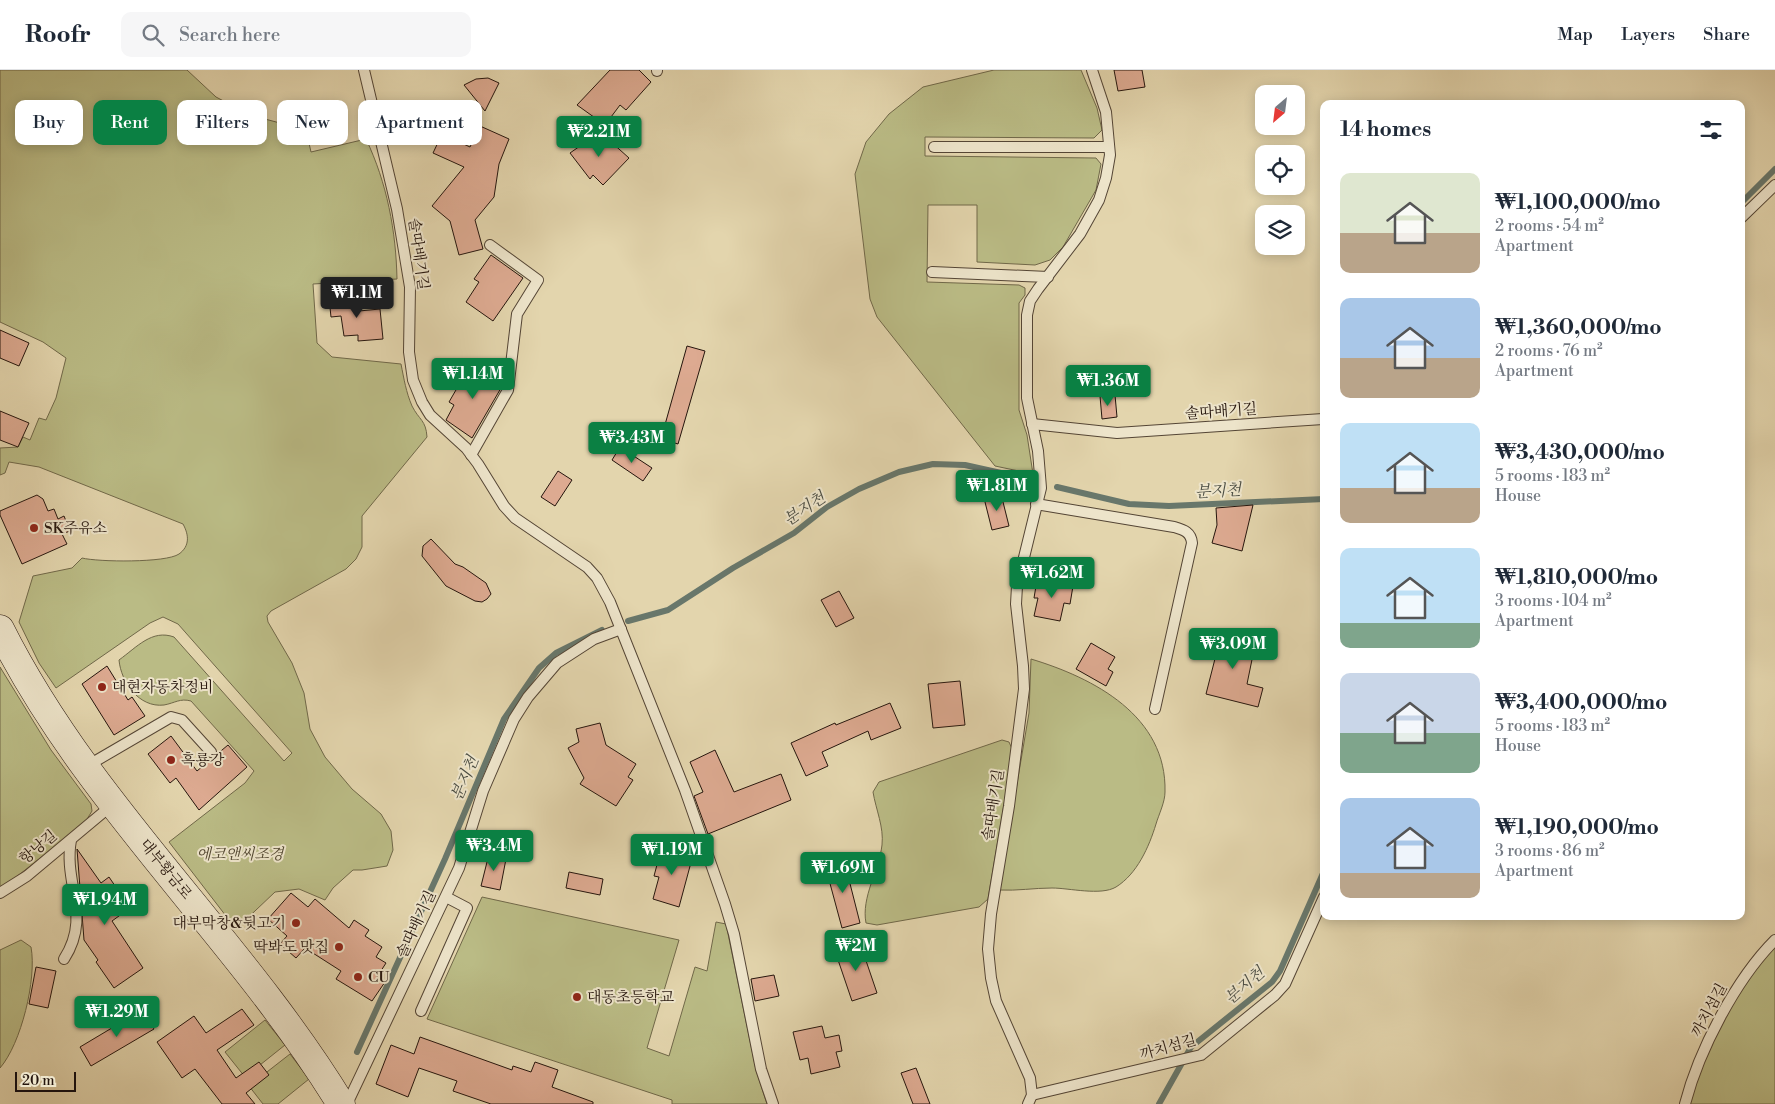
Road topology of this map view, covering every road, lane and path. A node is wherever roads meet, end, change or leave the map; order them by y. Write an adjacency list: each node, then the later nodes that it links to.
1 (364, 70): 12 (lane, 솔따배기길)
2 (1092, 70): 4 (lane, 솔따배기길)
3 (934, 147): 4 (lane)
4 (1109, 147): 9 (lane, 솔따배기길)
5 (1775, 185): 6 (lane)
6 (1745, 214)
7 (490, 245): 12 (lane)
8 (932, 272): 9 (lane)
9 (1048, 277): 11 (lane, 솔따배기길)
10 (1320, 419): 11 (lane, 솔따배기길)
11 (1032, 424): 13 (lane, 솔따배기길)
12 (471, 455): 14 (lane, 솔따배기길)
13 (1036, 504): 16 (lane); 27 (lane, 솔따배기길)
14 (621, 629): 22 (lane, 솔따배기길); 30 (lane, 솔따배기길)
15 (0, 630): 18 (main road, 대부황금로)
16 (1155, 709)
17 (211, 752): 18 (lane)
18 (86, 766): 19 (main road, 대부황금로)
19 (113, 804): 20 (lane, 항낭길); 28 (main road, 대부황금로)
20 (70, 840): 21 (lane, 항낭길); 25 (lane, 항낭길)
21 (0, 893)
22 (446, 897): 26 (lane); 29 (lane, 솔따배기길)
23 (1320, 905): 27 (lane, 까치섬길)
24 (1775, 940): 31 (lane, 까치섬길)
25 (64, 958)
26 (421, 1011)
27 (1030, 1099)
28 (341, 1104)
29 (347, 1104)
30 (773, 1104)
31 (1685, 1104)

